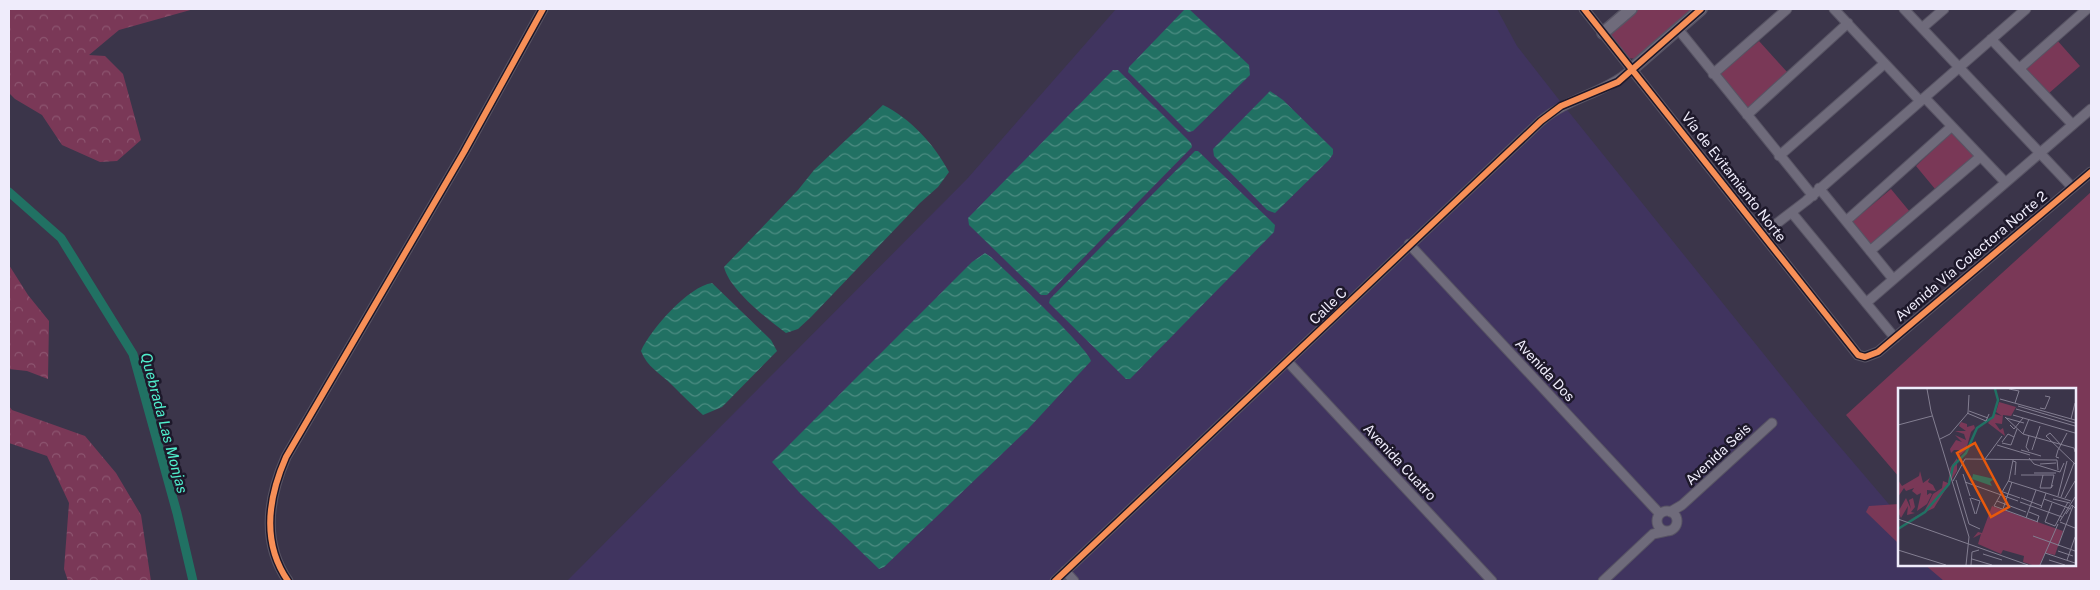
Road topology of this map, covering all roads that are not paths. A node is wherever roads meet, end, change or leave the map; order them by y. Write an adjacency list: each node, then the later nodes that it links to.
1 (543, 9): 50 (street)
2 (1584, 9): 14 (street, Vía de Evitamiento Norte)
3 (1631, 9): 14 (street)
4 (1701, 9): 13 (street)
5 (1787, 9): 20 (street)
6 (1834, 9): 11 (street)
7 (1904, 9): 12 (street)
8 (1944, 9): 12 (street)
9 (2026, 9): 15 (street)
10 (2087, 9): 18 (street)
11 (1848, 23): 16 (street); 23 (street)
12 (1922, 28): 17 (street)
13 (1678, 29): 19 (street); 20 (street)
14 (1603, 33): 19 (street, Vía de Evitamiento Norte)
15 (1991, 39): 17 (street); 18 (street)
16 (1884, 64): 21 (street); 27 (street)
17 (1959, 68): 21 (street); 26 (street)
18 (2020, 68): 24 (street)
19 (1632, 69): 36 (street, Vía de Evitamiento Norte); 37 (street, Calle C)
20 (1713, 74): 23 (street)
21 (1922, 99): 25 (street); 32 (street)
22 (2091, 109): 24 (street)
23 (1747, 115): 27 (street)
24 (2072, 124): 26 (street)
25 (1951, 127): 28 (street); 35 (street)
26 (2040, 151): 30 (street); 31 (street)
27 (1779, 156): 33 (street)
28 (1980, 157): 30 (street); 38 (street)
29 (2091, 172): 31 (street, Avenida Vía Colectora Norte 2)
30 (2004, 182): 39 (street)
31 (2072, 187): 41 (street, Avenida Vía Colectora Norte 2)
32 (1819, 188): 33 (street); 35 (street)
33 (1813, 196): 34 (street)
34 (1792, 213): 36 (street); 40 (street)
35 (1846, 221): 38 (street)
36 (1763, 234): 42 (street, Vía de Evitamiento Norte)
37 (1409, 244): 43 (street, Calle C); 46 (street, Avenida Dos)
38 (1870, 251): 39 (street)
39 (1893, 279): 40 (street)
40 (1866, 303): 41 (street)
41 (1895, 338): 42 (street, Avenida Vía Colectora Norte 2)
42 (1866, 357)
43 (1288, 362): 49 (street, Calle C); 53 (street, Avenida Cuatro)
44 (1772, 423): 45 (street, Avenida Seis)
45 (1673, 515): 46 (street); 47 (street)
46 (1659, 518): 47 (street, Avenida Dos); 48 (street)
47 (1667, 531): 48 (street)
48 (1654, 534): 54 (street)
49 (1065, 571): 51 (street, Calle C); 52 (street)
50 (288, 581)
51 (1055, 581)
52 (1074, 581)
53 (1492, 581)
54 (1603, 581)

